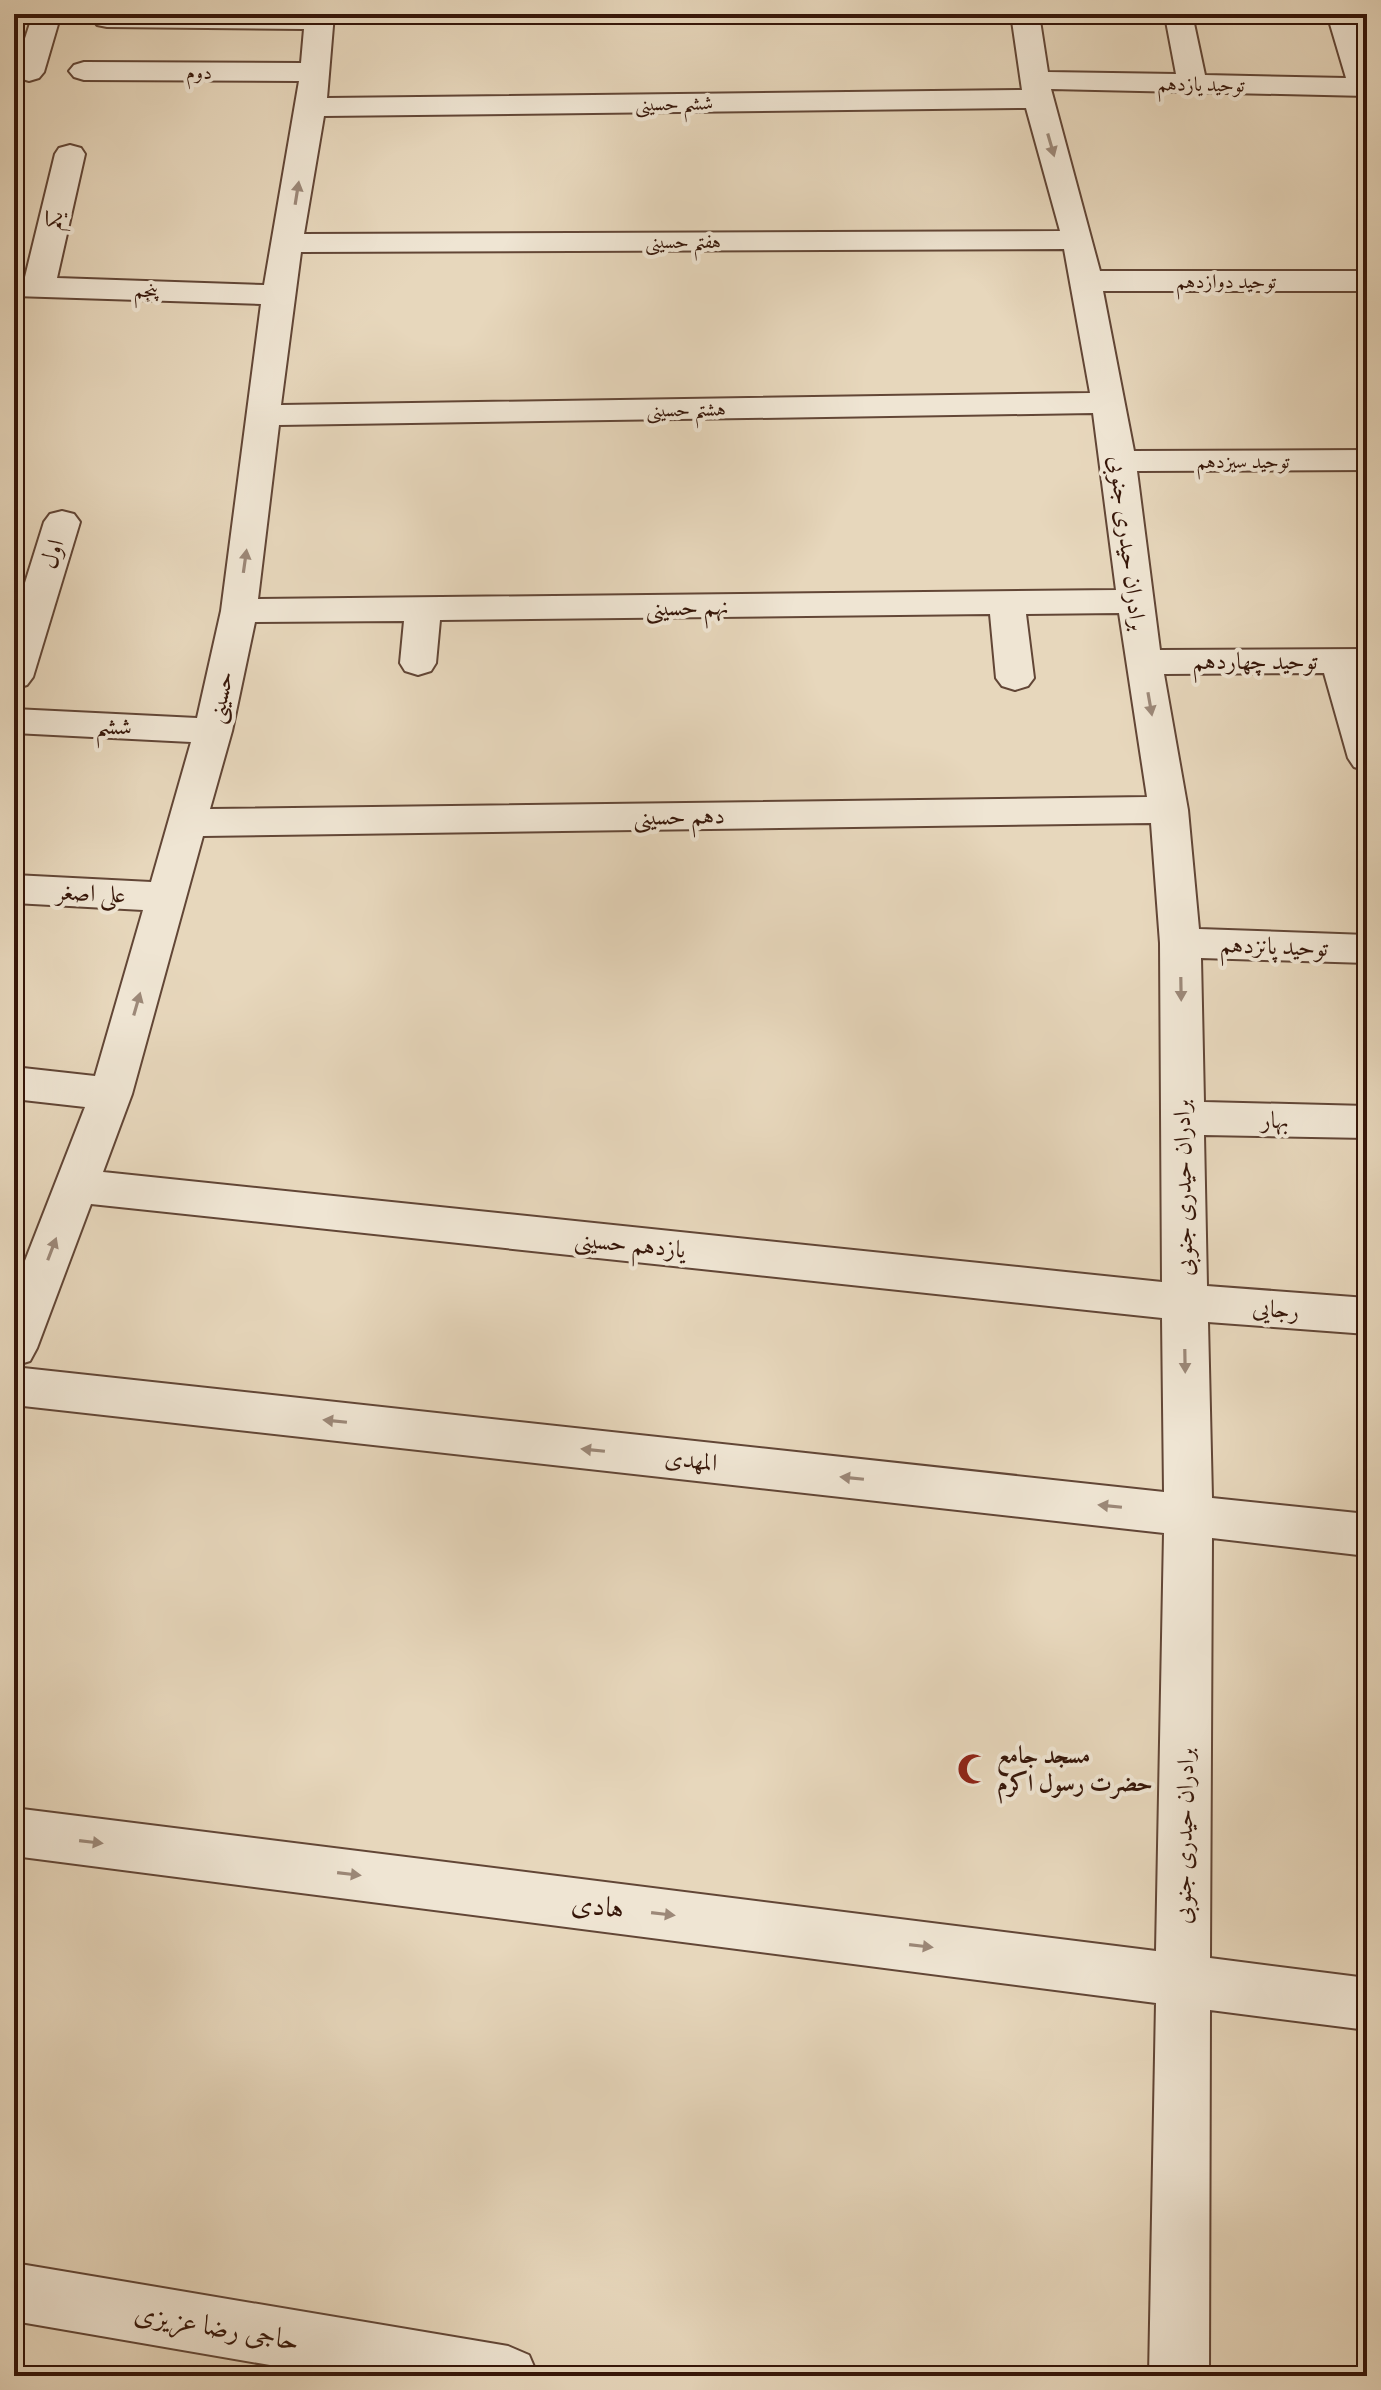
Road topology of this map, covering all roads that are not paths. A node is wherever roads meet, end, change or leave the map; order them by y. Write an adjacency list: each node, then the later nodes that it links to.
1 (47, 14): 8 (street)
2 (1025, 14): 12 (street, برادران حیدری جنوبی)
3 (1341, 14): 10 (street)
4 (1179, 16): 9 (street)
5 (320, 18): 6 (street, حسینی); 11 (street, حسینی)
6 (107, 19)
7 (84, 71): 11 (street, دوم)
8 (29, 72)
9 (1192, 84): 10 (street, توحید یازدهم); 12 (street, توحید یازدهم)
10 (1365, 87)
11 (313, 90): 12 (street, ششم حسینی); 15 (street, حسینی, one-way to 11)
12 (1036, 90): 14 (street, برادران حیدری جنوبی, one-way to 14)
13 (70, 154): 18 (street, یکم)
14 (1078, 240): 15 (street, هفتم حسینی); 16 (street, برادران حیدری جنوبی)
15 (289, 243): 19 (street, حسینی)
16 (1085, 281): 17 (street, توحید دوازدهم); 20 (street, برادران حیدری جنوبی)
17 (1367, 281)
18 (26, 286): 19 (street, پنجم)
19 (278, 295): 21 (street, حسینی)
20 (1108, 403): 21 (street, هشتم حسینی); 23 (street, برادران حیدری جنوبی)
21 (264, 415): 27 (street, حسینی, one-way to 21)
22 (1367, 460): 23 (street, توحید سیزدهم)
23 (1119, 461): 25 (street, برادران حیدری جنوبی)
24 (62, 522): 32 (street, اول)
25 (1135, 601): 26 (street, نهم حسینی); 30 (street, برادران حیدری جنوبی)
26 (1007, 603): 28 (street, نهم حسینی); 33 (street)
27 (239, 611): 28 (street, نهم حسینی); 35 (street, حسینی)
28 (423, 611): 31 (street)
29 (1353, 661): 30 (street, توحید چهاردهم); 36 (street)
30 (1143, 662): 37 (street, برادران حیدری جنوبی, one-way to 37)
31 (418, 663)
32 (14, 677)
33 (1015, 678)
34 (14, 721): 35 (street, ششم)
35 (213, 731): 38 (street, حسینی)
36 (1367, 758)
37 (1169, 810): 38 (street, دهم حسینی); 41 (street, برادران حیدری جنوبی)
38 (189, 823): 40 (street, حسینی)
39 (14, 889): 40 (street, علی اصغر)
40 (168, 897): 44 (street, حسینی, one-way to 40)
41 (1180, 943): 42 (street, توحید پانزدهم); 45 (street, برادران حیدری جنوبی, one-way to 45)
42 (1367, 949)
43 (14, 1083): 44 (street)
44 (111, 1094): 47 (street, حسینی)
45 (1182, 1118): 46 (street, بهار); 48 (street, برادران حیدری جنوبی)
46 (1367, 1122)
47 (75, 1186): 48 (street, یازدهم حسینی); 50 (street, حسینی, one-way to 47)
48 (1184, 1302): 49 (street, رجایی); 52 (street, برادران حیدری جنوبی, one-way to 52)
49 (1367, 1316)
50 (14, 1348)
51 (14, 1386): 52 (street, المهدی, one-way to 51)
52 (1188, 1515): 53 (street, المهدی); 55 (street, برادران حیدری جنوبی)
53 (1367, 1535)
54 (14, 1832): 55 (street, هادی, one-way to 55)
55 (1183, 1979): 56 (street, هادی); 59 (street, برادران حیدری جنوبی)
56 (1367, 2004)
57 (20, 2293): 58 (street, حاجی رضا عزیزی)
58 (508, 2376)
59 (1179, 2376)

